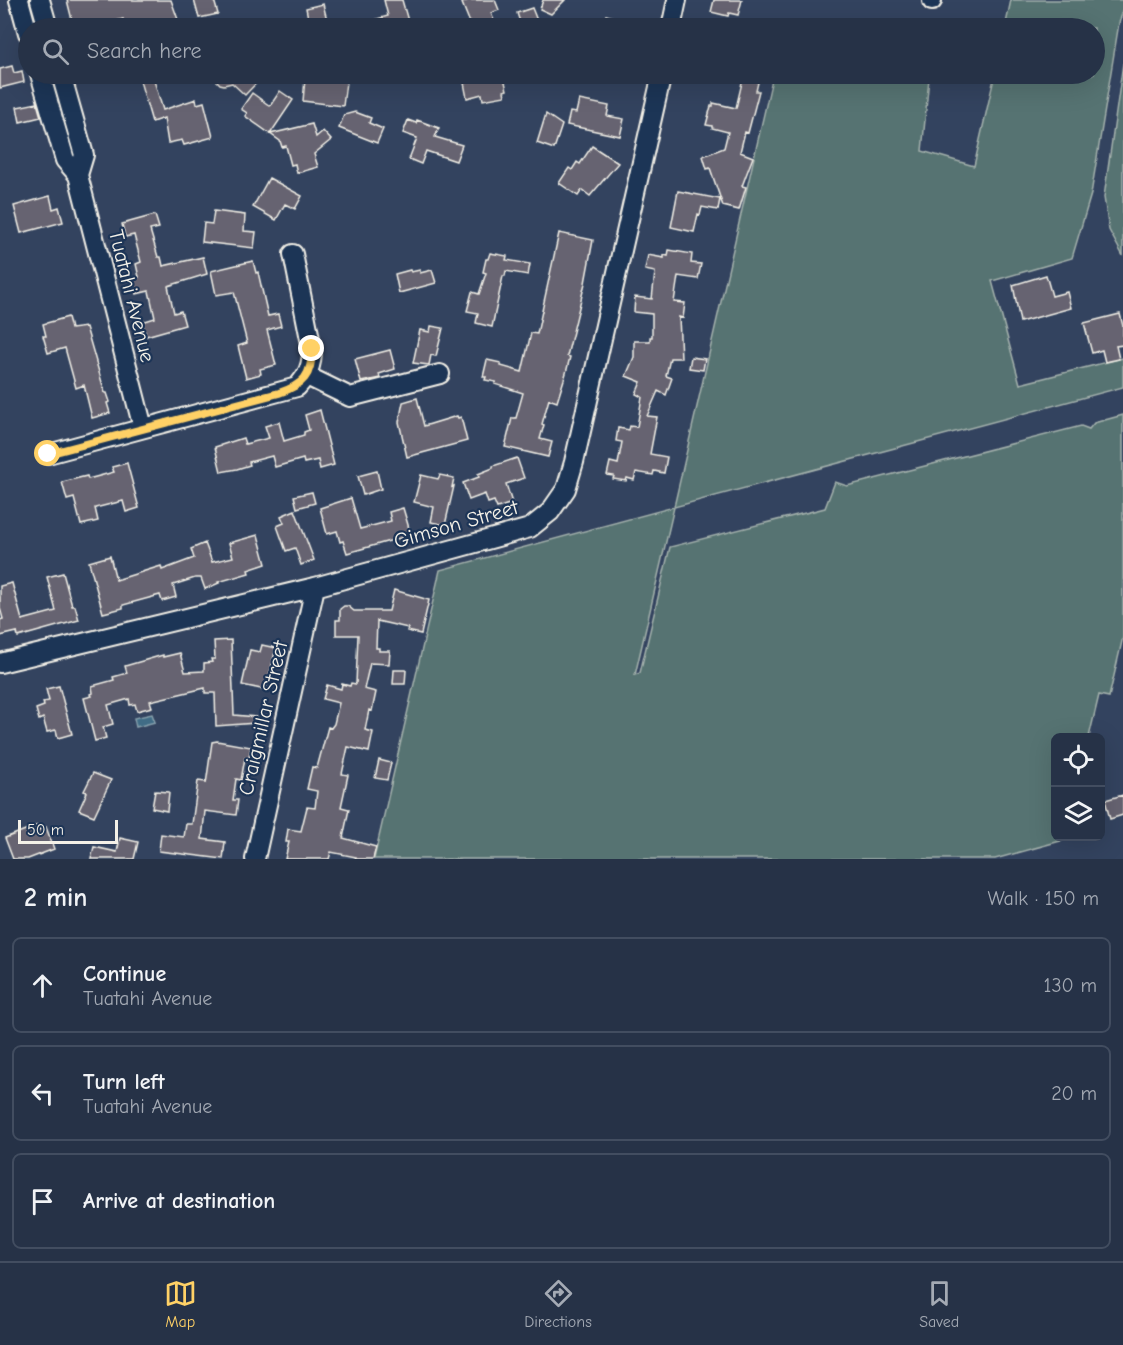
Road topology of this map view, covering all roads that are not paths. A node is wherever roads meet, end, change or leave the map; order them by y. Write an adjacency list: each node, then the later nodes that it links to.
1 (19, 0): 4 (street)
2 (40, 0): 5 (street)
3 (677, 0): 6 (street)
4 (24, 18)
5 (45, 18)
6 (673, 18)
7 (43, 84): 10 (street, Tuatahi Avenue)
8 (64, 84): 10 (street, Tuatahi Avenue)
9 (660, 84): 16 (street, Gimson Street)
10 (78, 175): 14 (street, Tuatahi Avenue)
11 (293, 254): 13 (street)
12 (441, 374): 13 (street)
13 (307, 376): 14 (street)
14 (143, 429): 15 (street)
15 (48, 454)
16 (315, 587): 17 (street, Gimson Street); 18 (street, Craigmillar Street)
17 (0, 663)
18 (255, 859)

